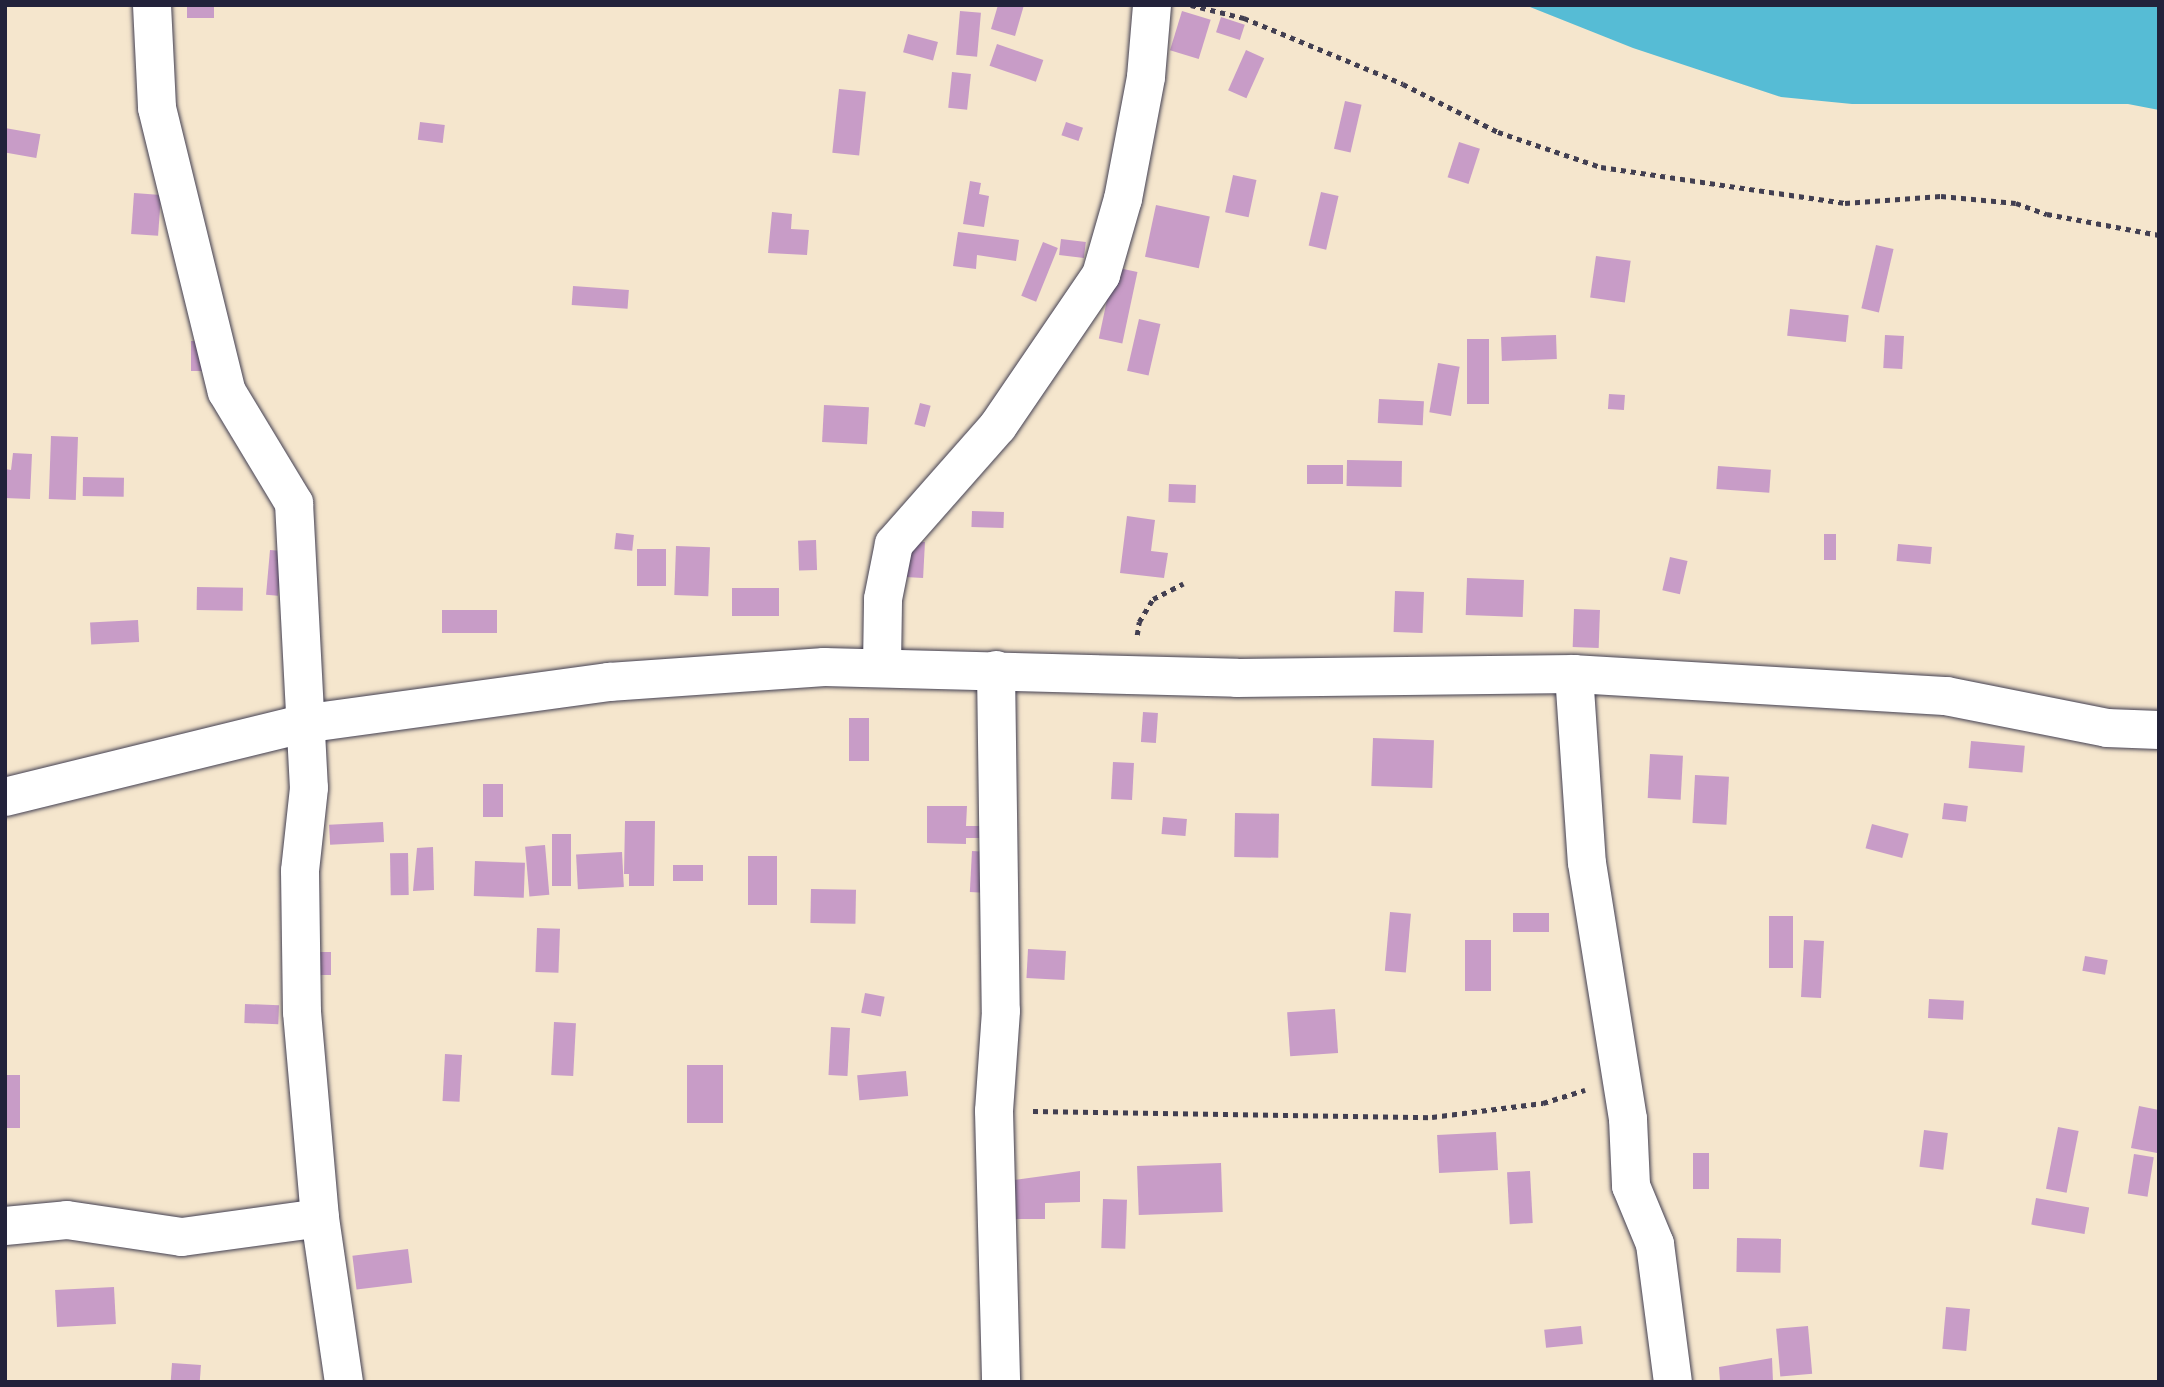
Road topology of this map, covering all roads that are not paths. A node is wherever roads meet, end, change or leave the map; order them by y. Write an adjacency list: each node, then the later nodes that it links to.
1 (152, 5): 6 (street)
2 (1152, 5): 3 (street)
3 (882, 666): 4 (street); 6 (street)
4 (996, 670): 5 (street); 12 (street)
5 (1574, 674): 7 (street); 13 (street)
6 (302, 724): 8 (street); 9 (street)
7 (2159, 730)
8 (5, 797)
9 (320, 1219): 10 (street); 11 (street)
10 (5, 1226)
11 (344, 1382)
12 (1001, 1382)
13 (1673, 1382)

